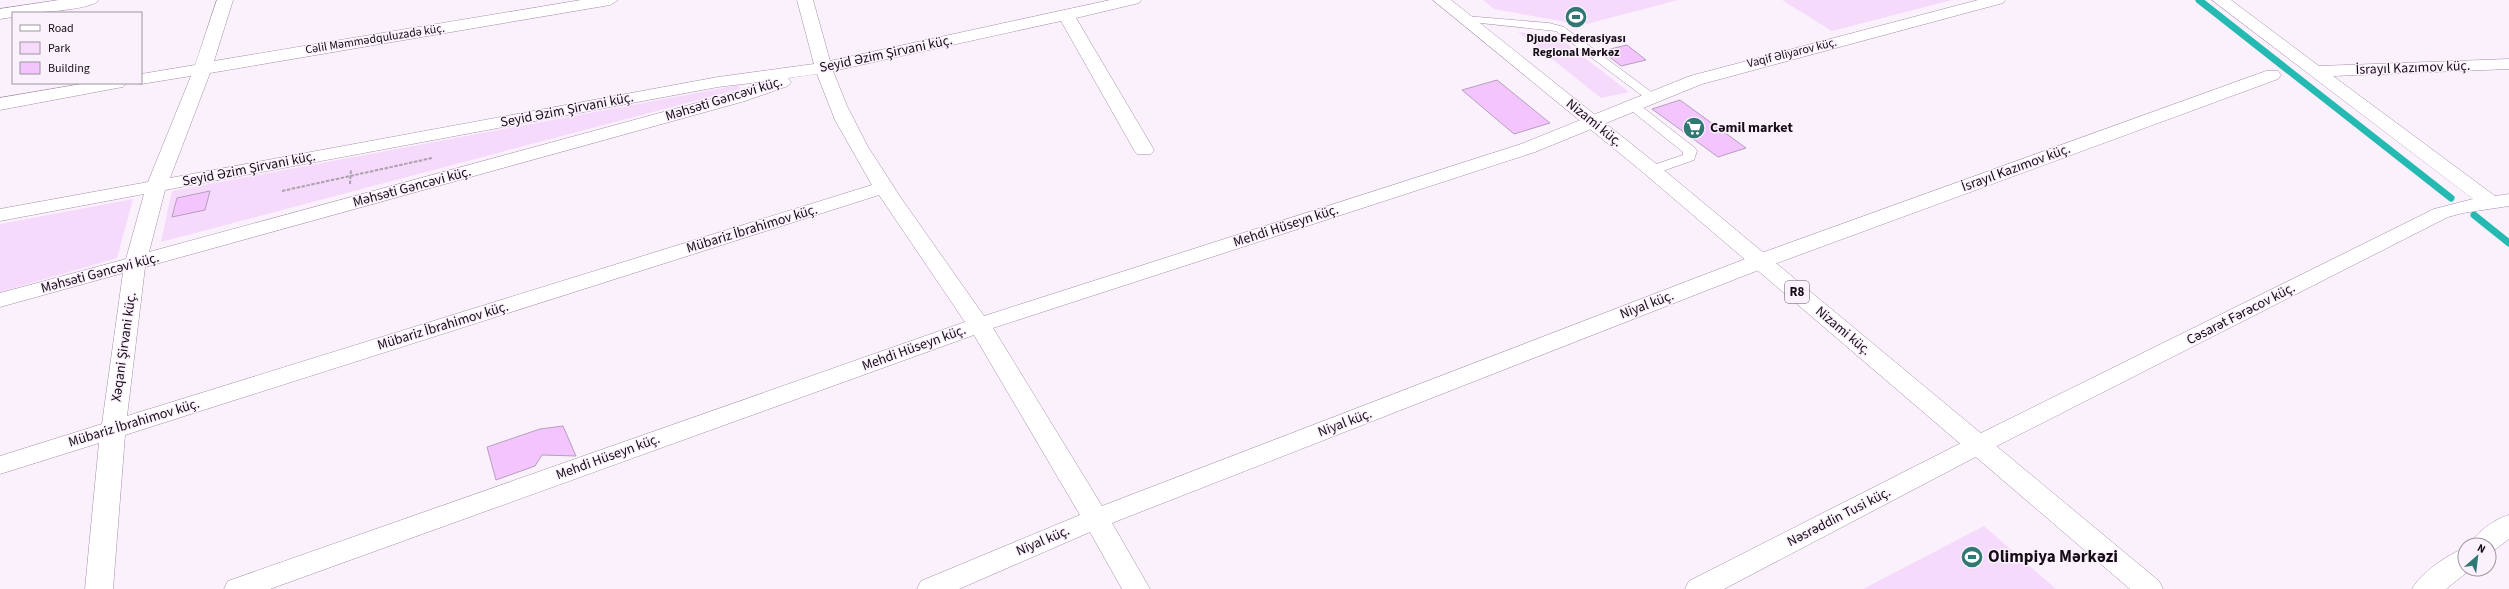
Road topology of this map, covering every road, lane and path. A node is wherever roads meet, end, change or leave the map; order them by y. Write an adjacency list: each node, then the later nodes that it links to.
1 (91, 0): 10 (main road)
2 (225, 0): 15 (main road, Xəqani Şirvani küç.)
3 (610, 0): 15 (main road, Cəlil Məmmədquluzadə küç.)
4 (805, 0): 16 (main road, Mehdi Hüseyn küç.)
5 (1133, 0): 12 (main road, Seyid Əzim Şirvani küç.)
6 (1441, 0): 13 (main road, Nizami küç. / R8)
7 (1997, 0): 21 (main road, Vaqif Əliyarov küç.)
8 (2220, 0): 17 (main road)
9 (12, 12): 11 (main road)
10 (13, 12)
11 (0, 14)
12 (1066, 14): 16 (main road, Seyid Əzim Şirvani küç.); 25 (main road)
13 (1465, 19): 21 (lane); 24 (main road, Nizami küç. / R8)
14 (2509, 64): 17 (main road, İsrayıl Kazımov küç.)
15 (203, 68): 19 (main road, Cəlil Məmmədquluzadə küç.); 28 (main road, Xəqani Şirvani küç.)
16 (823, 68): 28 (main road, Seyid Əzim Şirvani küç.); 29 (main road, Mehdi Hüseyn küç.); 34 (main road, Məhsəti Gəncəvi küç.)
17 (2317, 71): 31 (main road)
18 (2272, 75): 33 (main road, İsrayıl Kazımov küç.)
19 (142, 79)
20 (111, 84): 22 (main road)
21 (1652, 97): 23 (main road, Vaqif Əliyarov küç.)
22 (0, 104)
23 (1632, 105): 24 (main road, Vaqif Əliyarov küç.); 27 (lane)
24 (1592, 122): 27 (main road, Nizami küç. / R8); 36 (main road, Mehdi Hüseyn küç.)
25 (1144, 150)
26 (351, 164): 30 (path)
27 (1652, 170): 33 (main road, Nizami küç. / R8)
28 (156, 186): 32 (main road, Seyid Əzim Şirvani küç.); 34 (main road, Xəqani Şirvani küç.)
29 (885, 187): 36 (main road, Mehdi Hüseyn küç.); 37 (main road, Mübariz İbrahimov küç.)
30 (350, 192)
31 (2499, 201): 38 (main road, Cəsarət Fərəcov küç.)
32 (0, 215)
33 (1760, 261): 38 (main road, Nizami küç. / R8); 40 (main road, Niyal küç.)
34 (135, 264): 35 (main road, Məhsəti Gəncəvi küç.); 37 (main road, Xəqani Şirvani küç.)
35 (0, 300)
36 (978, 325): 40 (main road, Mehdi Hüseyn küç.); 45 (main road, Mehdi Hüseyn küç.)
37 (113, 430): 39 (main road, Mübariz İbrahimov küç.); 44 (main road, Xəqani Şirvani küç.)
38 (1978, 445): 48 (main road, Nəsrəddin Tusi küç.); 49 (main road, Nizami küç. / R8)
39 (0, 465)
40 (1096, 519): 46 (main road, Niyal küç.); 47 (main road, Mehdi Hüseyn küç.)
41 (2509, 525): 42 (main road)
42 (2493, 537)
43 (2457, 565): 50 (main road)
44 (99, 589)
45 (238, 589)
46 (931, 589)
47 (1136, 589)
48 (1700, 589)
49 (2149, 589)
50 (2426, 589)

